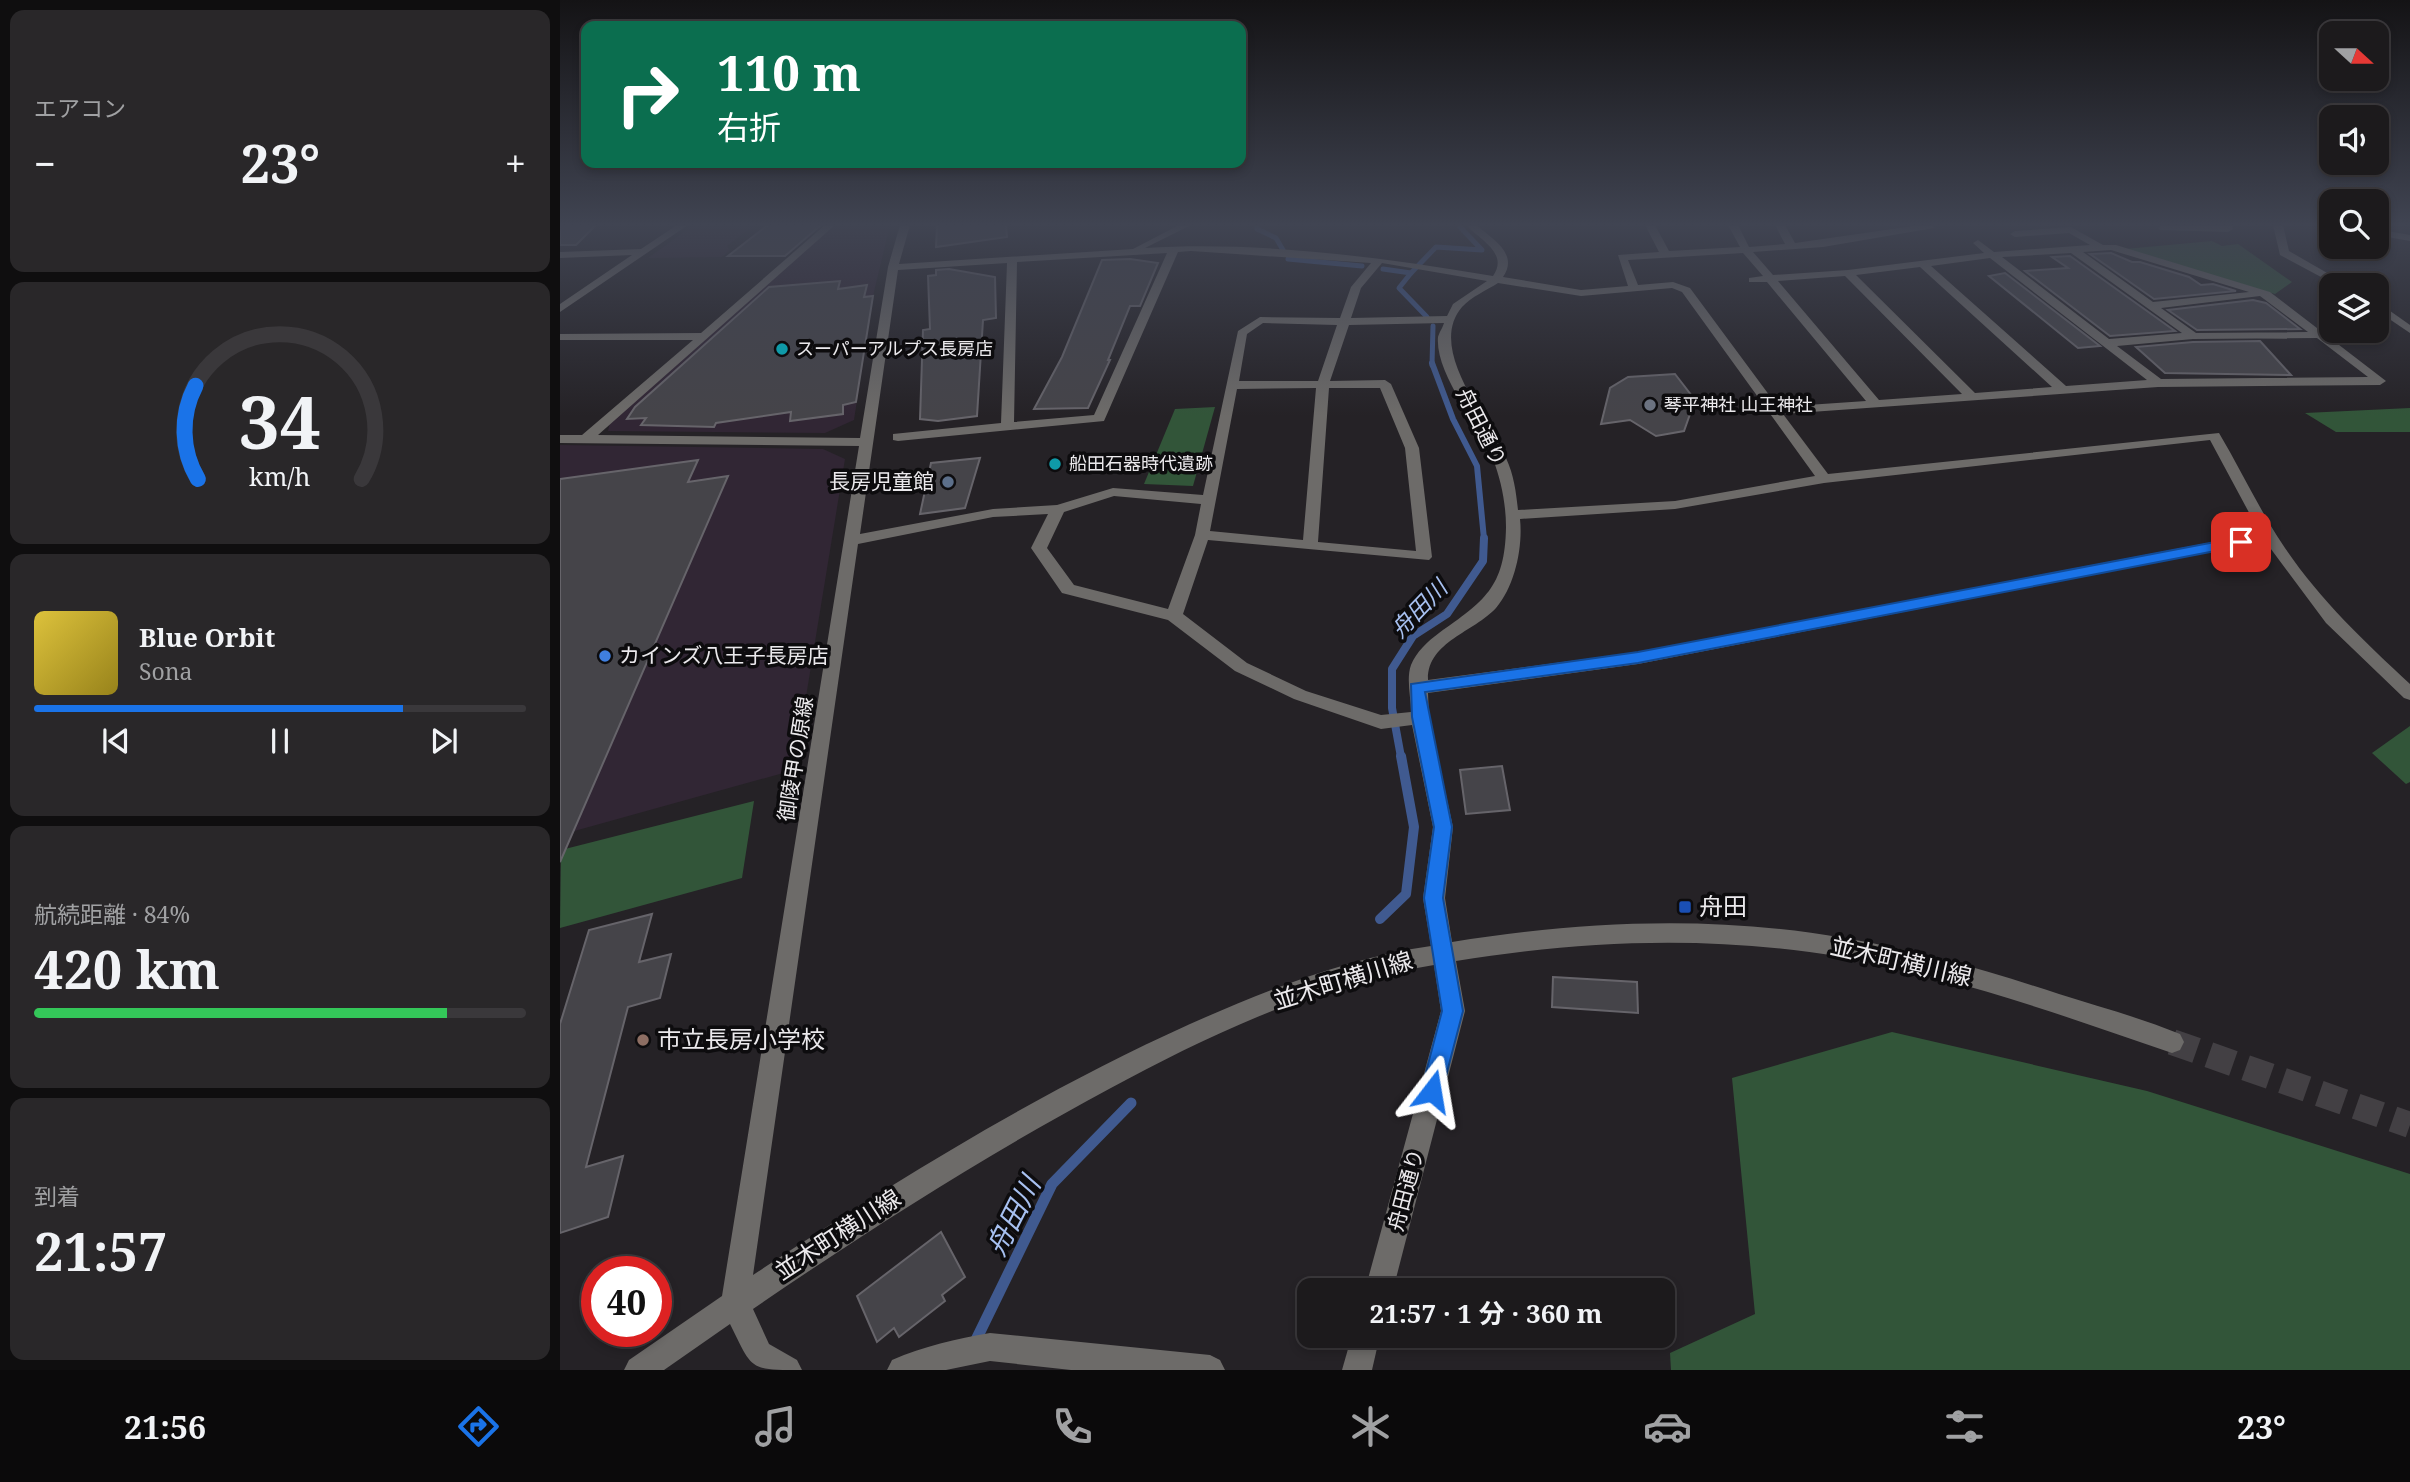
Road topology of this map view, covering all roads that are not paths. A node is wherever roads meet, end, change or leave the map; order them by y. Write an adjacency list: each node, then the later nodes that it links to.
1 (592, 289): 18 (street)
2 (757, 289): 28 (street)
3 (890, 289): 44 (street, 御陵甲の原線)
4 (1011, 289): 40 (street)
5 (1156, 289): 40 (street)
6 (1355, 289): 24 (street)
7 (1482, 289): 23 (street)
8 (1556, 289): 9 (street)
9 (1624, 289)
10 (1683, 289): 39 (street)
11 (1780, 289): 38 (street)
12 (1864, 289): 37 (street)
13 (1952, 289): 36 (street)
14 (2036, 289): 31 (street)
15 (2127, 289): 20 (street)
16 (2247, 289): 19 (street)
17 (560, 295): 18 (street)
18 (584, 295): 21 (street)
19 (2266, 295): 20 (street); 26 (street)
20 (2150, 306): 29 (street)
21 (560, 309)
22 (2389, 314): 25 (street)
23 (1450, 319): 24 (street); 48 (street, 舟田通り)
24 (1343, 322): 33 (street); 35 (street)
25 (2410, 331)
26 (2319, 333)
27 (2319, 335): 29 (street)
28 (702, 336): 30 (street); 43 (street)
29 (2193, 336): 31 (street)
30 (560, 337)
31 (2107, 343): 34 (street)
32 (2332, 343): 34 (street)
33 (1323, 383): 35 (street); 52 (street); 52 (street)
34 (2158, 383): 36 (street)
35 (1231, 386): 46 (street)
36 (2063, 390): 37 (street)
37 (1972, 397): 38 (street)
38 (1876, 404): 39 (street)
39 (1776, 411): 45 (street)
40 (1007, 427): 41 (street)
41 (898, 437)
42 (560, 439): 43 (street)
43 (586, 439): 44 (street)
44 (868, 442): 51 (street, 御陵甲の原線)
45 (1824, 479): 48 (street); 50 (street)
46 (1209, 500): 47 (street); 49 (street)
47 (1058, 509): 51 (street); 53 (street)
48 (1513, 515): 54 (street, 舟田通り)
49 (1202, 535): 52 (street); 53 (street)
50 (2269, 536): 54 (street); 55 (street)
51 (853, 540): 60 (street, 御陵甲の原線)
52 (1310, 546)
53 (1174, 616): 56 (street)
54 (1417, 688): 56 (street, 舟田通り)
55 (2410, 694)
56 (1416, 718): 57 (street, 舟田通り)
57 (1443, 954): 58 (street, 並木町横川線); 59 (street, 舟田通り); 60 (street, 並木町横川線)
58 (2172, 1042)
59 (1382, 1278)
60 (734, 1302): 62 (street, 並木町横川線); 63 (street)
61 (1363, 1348): 66 (street)
62 (639, 1370)
63 (787, 1370)
64 (902, 1370): 65 (street)
65 (1210, 1370)
66 (1357, 1370)

